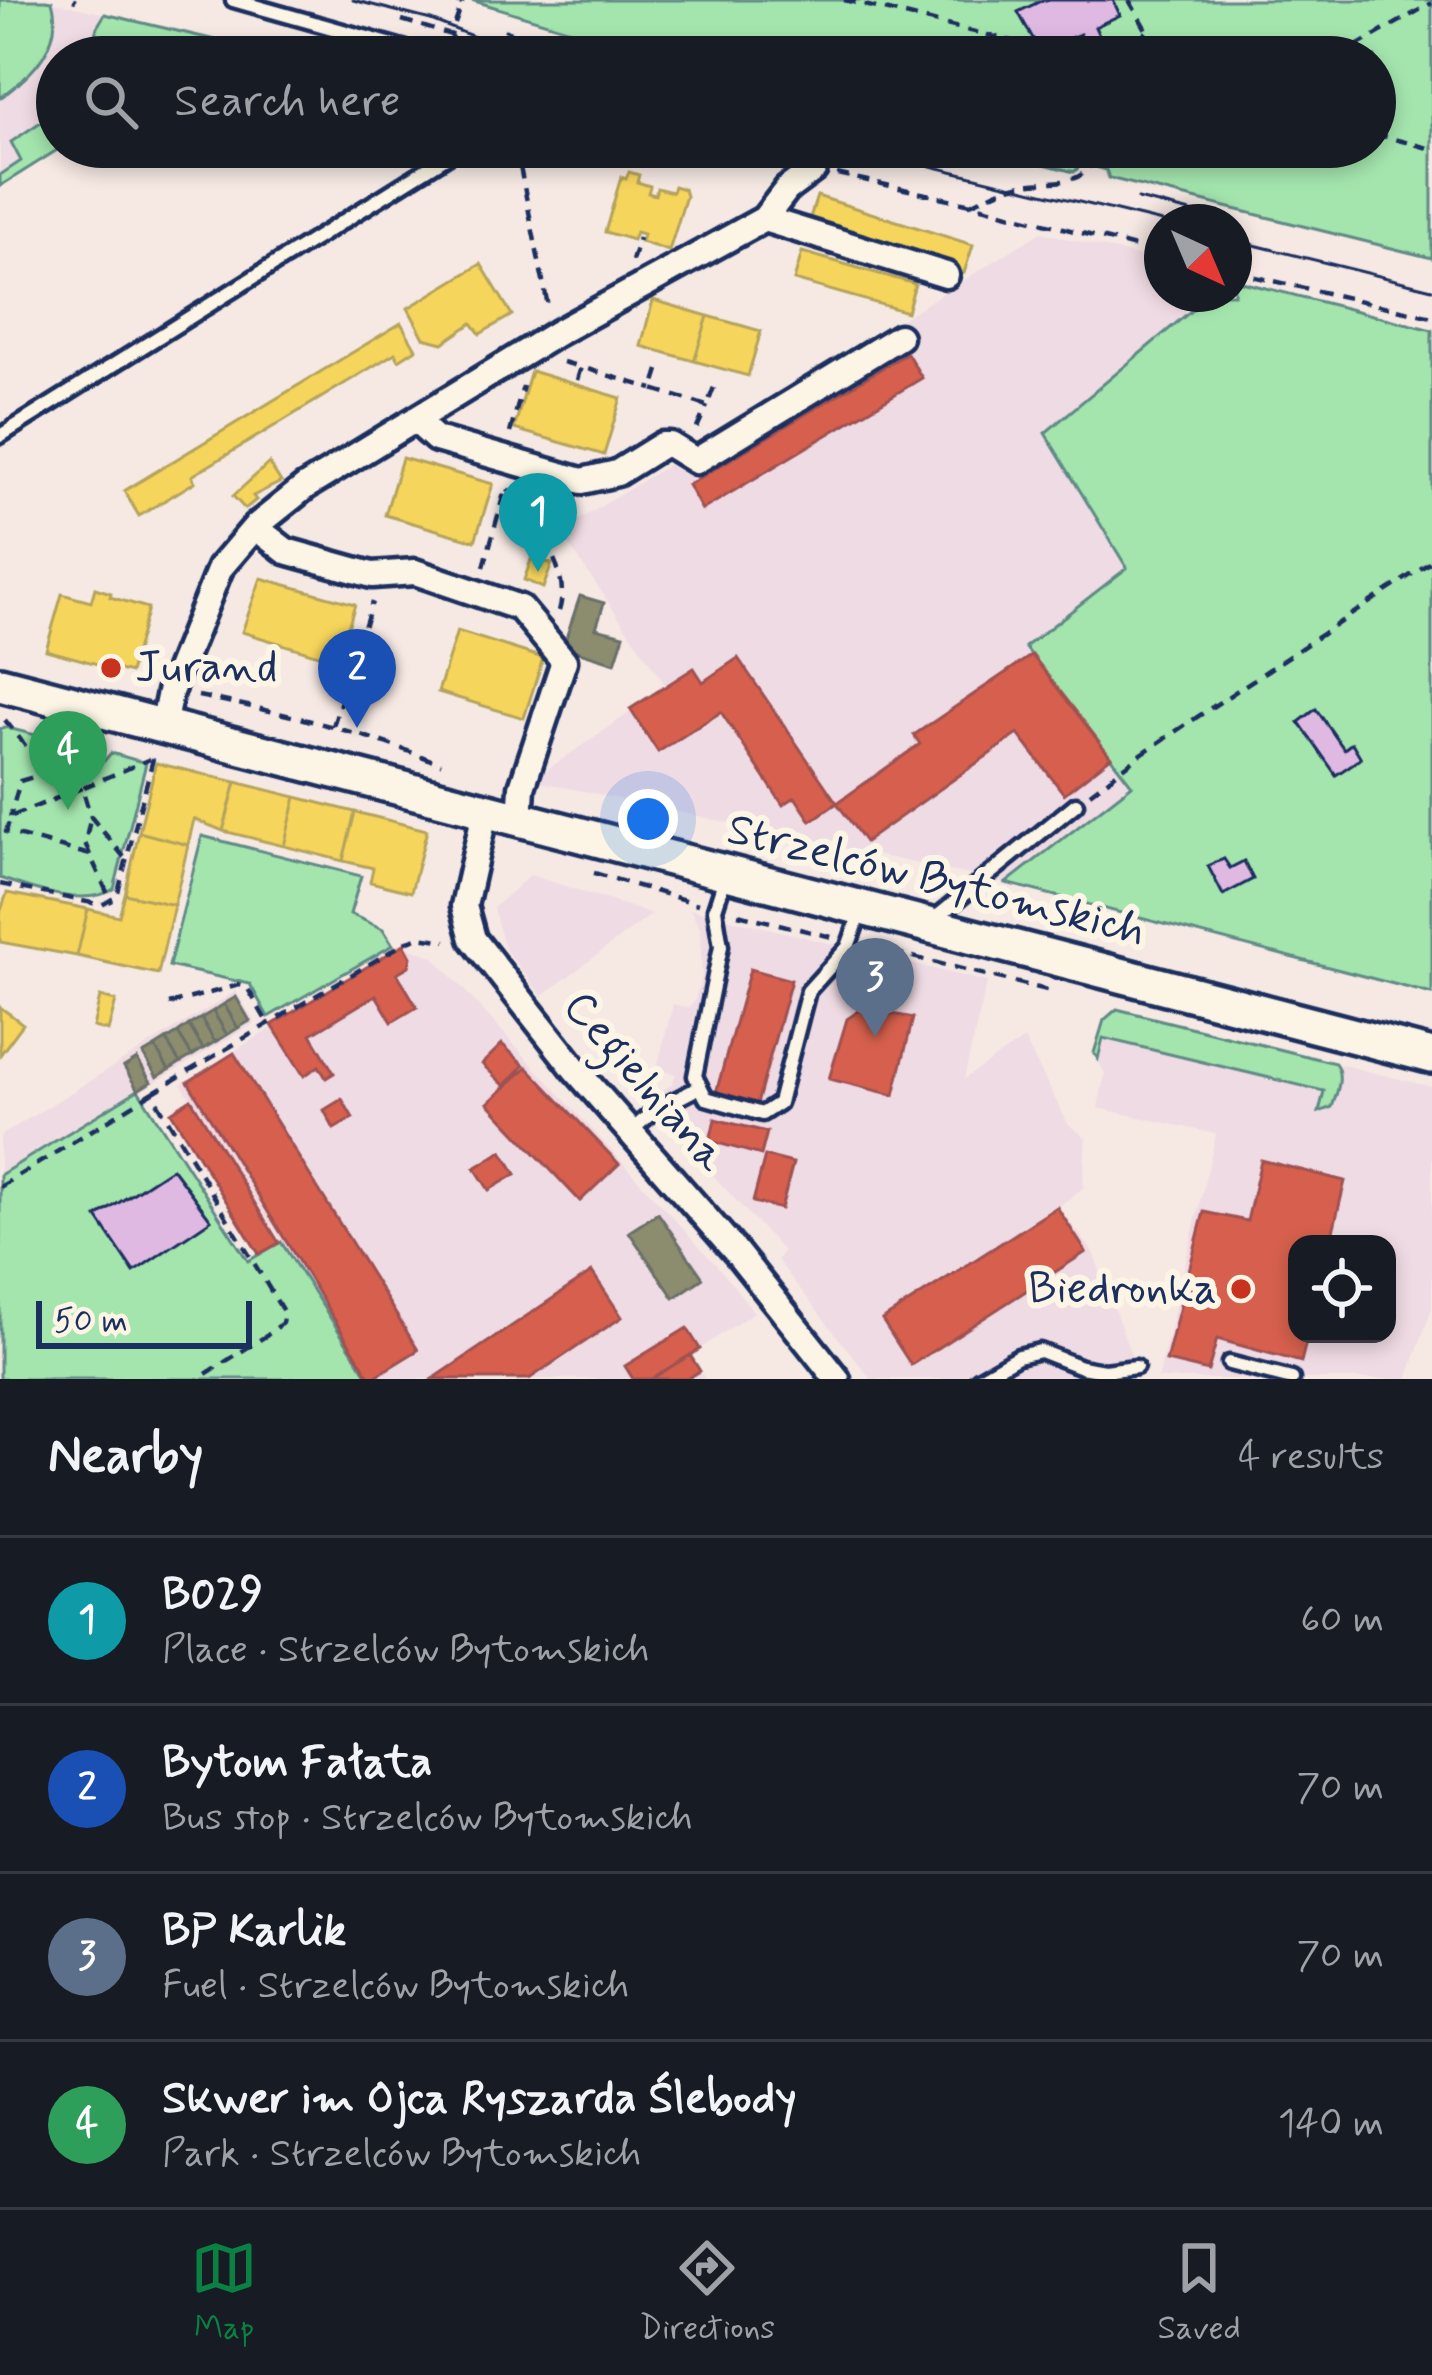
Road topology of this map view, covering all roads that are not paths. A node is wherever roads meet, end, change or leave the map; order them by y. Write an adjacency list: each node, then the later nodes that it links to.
1 (233, 0): 2 (lane)
2 (361, 36)
3 (428, 168): 9 (lane)
4 (814, 170): 5 (street)
5 (764, 219): 6 (street); 8 (street)
6 (946, 274)
7 (899, 337): 8 (street)
8 (415, 420): 10 (street)
9 (0, 436)
10 (255, 527): 12 (street); 15 (street)
11 (0, 684): 12 (main road, Strzelców Bytomskich)
12 (166, 709): 14 (main road, Strzelców Bytomskich)
13 (1076, 804): 18 (lane)
14 (485, 812): 15 (main road, Strzelców Bytomskich); 21 (street, Cegielniana)
15 (520, 821): 16 (main road, Strzelców Bytomskich)
16 (726, 873): 17 (main road, Strzelców Bytomskich); 20 (lane)
17 (862, 908): 18 (main road, Strzelców Bytomskich); 20 (lane)
18 (928, 925): 19 (main road, Strzelców Bytomskich)
19 (1432, 1056)
20 (700, 1087): 21 (lane)
21 (630, 1132): 24 (street, Cegielniana)
22 (1229, 1364): 26 (lane)
23 (1136, 1367): 25 (lane)
24 (837, 1379)
25 (978, 1379)
26 (1292, 1379)

